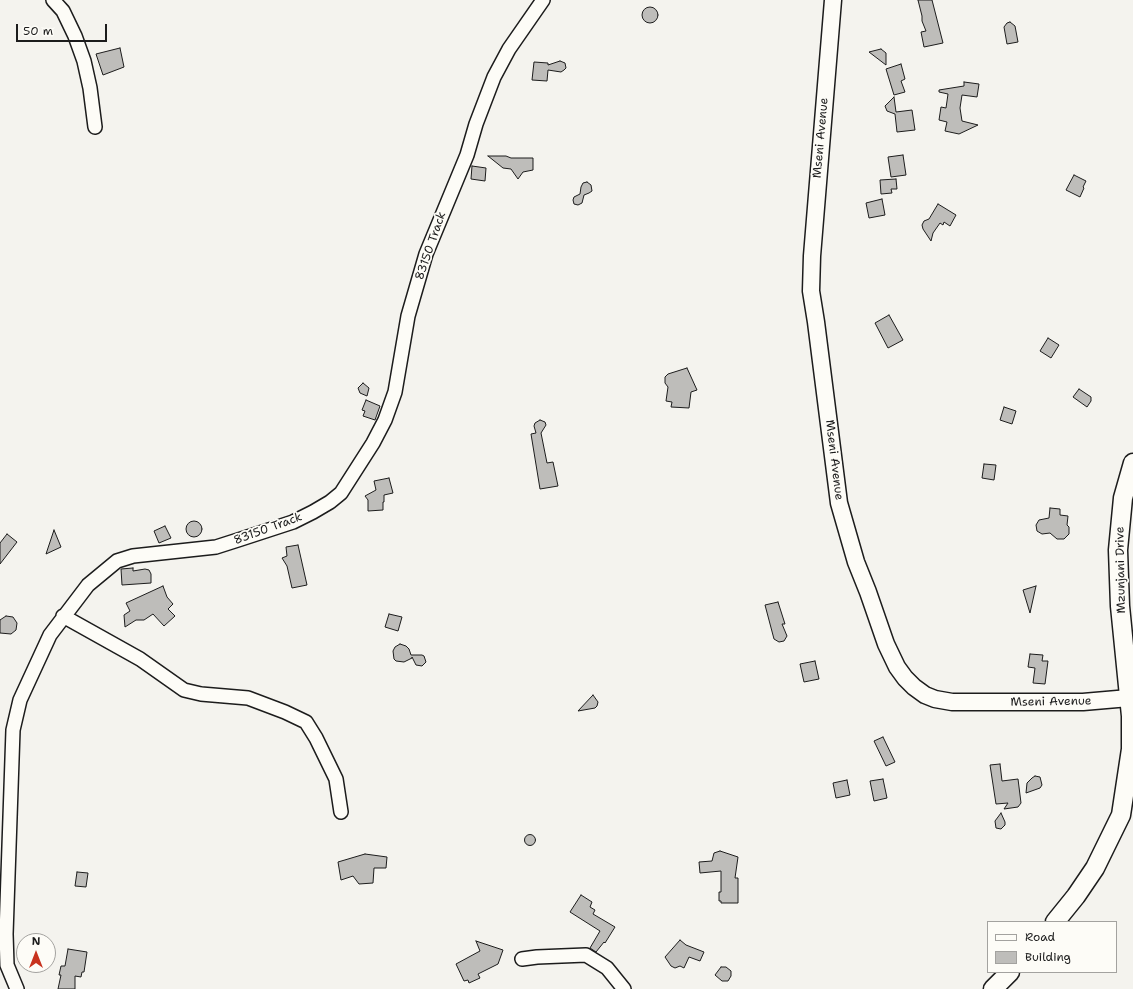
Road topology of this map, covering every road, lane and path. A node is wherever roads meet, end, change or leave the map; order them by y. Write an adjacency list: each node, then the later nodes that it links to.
1 (53, 0): 4 (street)
2 (543, 0): 6 (street, 83150 Track)
3 (833, 0): 7 (street, Mseni Avenue)
4 (95, 127)
5 (1133, 463): 7 (main road, Mzunjani Drive)
6 (63, 616): 9 (street); 13 (street, 83150 Track)
7 (1129, 698): 8 (main road, Mzunjani Drive)
8 (1132, 716): 10 (main road, Mzunjani Drive)
9 (341, 812)
10 (1056, 921)
11 (522, 960): 14 (street)
12 (1009, 973): 15 (main road)
13 (17, 989)
14 (624, 989)
15 (993, 989)

